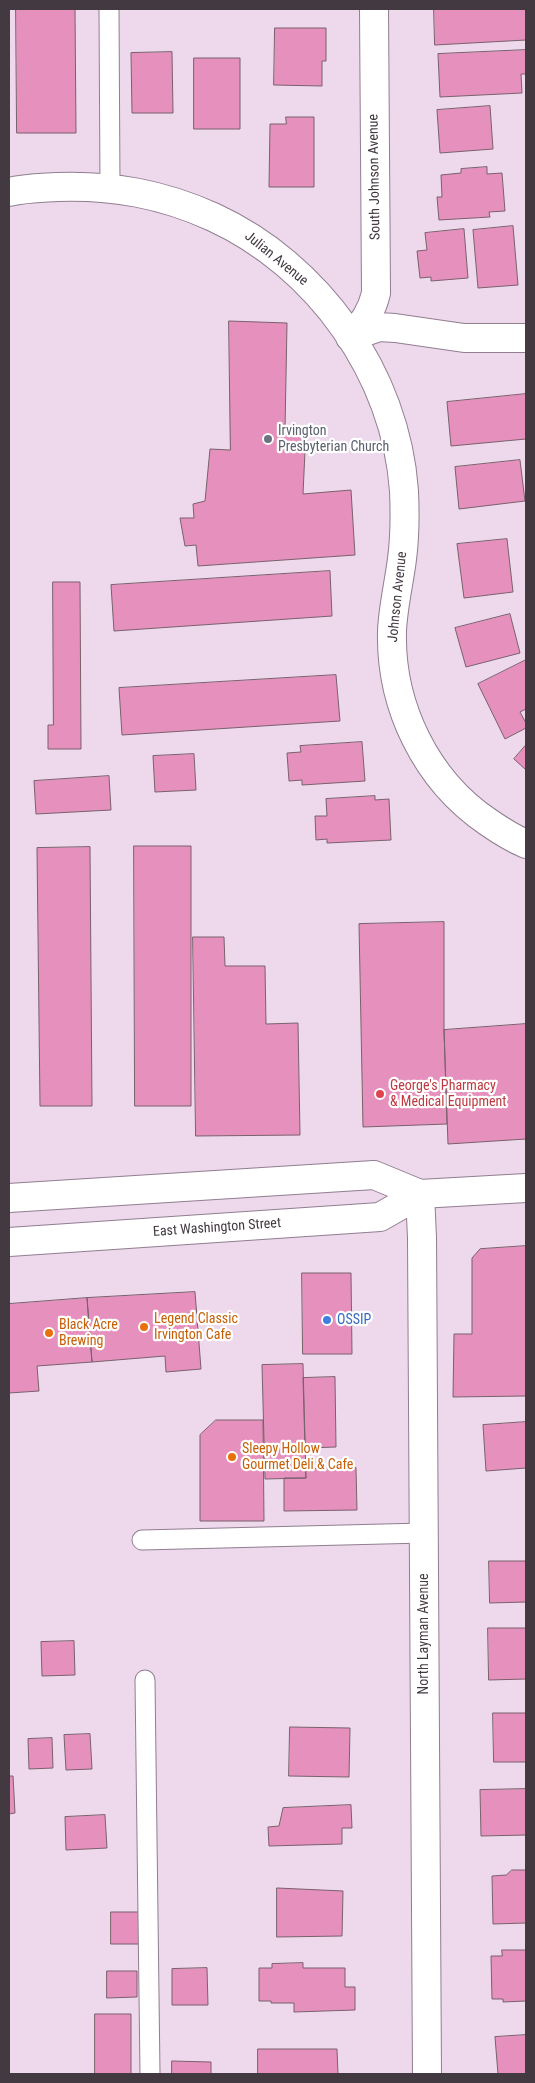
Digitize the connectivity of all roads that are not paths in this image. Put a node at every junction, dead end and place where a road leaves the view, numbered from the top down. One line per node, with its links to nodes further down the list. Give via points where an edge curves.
1 (110, 9): 3 (lane)
2 (374, 9): 5 (street, South Johnson Avenue, via 376,293 370,314)
3 (110, 188): 4 (street, Julian Avenue, via 27,188); 5 (street, Julian Avenue, via 158,197 200,211 239,230 308,283)
4 (9, 192)
5 (350, 337): 6 (street, via 379,328 464,338); 7 (street, Johnson Avenue, via 374,378 389,417 402,475 404,546 392,643 405,712 422,751 457,798 502,832)
6 (526, 338)
7 (526, 844)
8 (526, 1188): 9 (street, East Washington Street)
9 (420, 1194): 10 (street, East Washington Street, via 374,1175); 11 (street, East Washington Street, via 380,1217); 12 (street, North Layman Avenue)
10 (9, 1198)
11 (9, 1242)
12 (424, 1533): 13 (lane); 16 (street, North Layman Avenue)
13 (142, 1540)
14 (145, 1680): 15 (lane)
15 (150, 2074)
16 (427, 2074)

